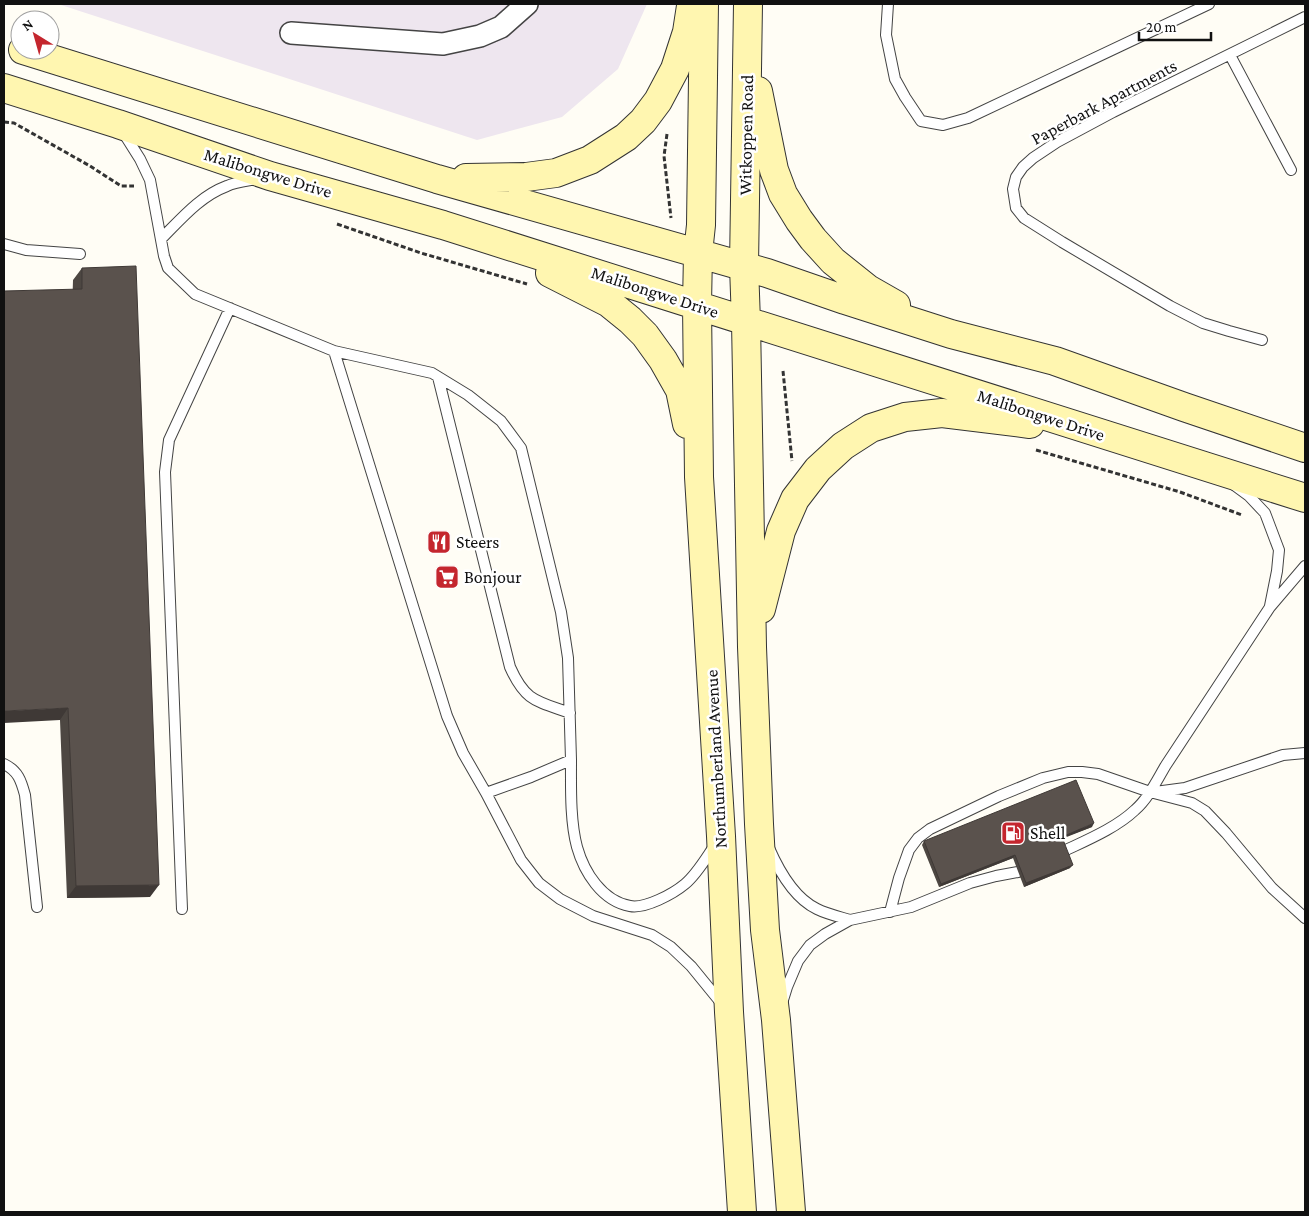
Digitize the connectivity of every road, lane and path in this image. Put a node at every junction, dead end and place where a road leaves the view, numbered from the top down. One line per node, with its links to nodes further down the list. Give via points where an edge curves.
1 (527, 4): 9 (street, via 501,27 480,36 443,44)
2 (692, 4): 18 (main road, via 675,68 658,101 643,121 618,142 590,160 556,173)
3 (704, 4): 26 (main road)
4 (748, 4): 8 (main road, Witkoppen Road)
5 (888, 4): 6 (lane, via 886,35 895,79 922,121 943,125 968,118)
6 (1209, 4)
7 (1305, 17): 10 (lane, Paperbark Apartments)
8 (747, 31): 27 (main road, Witkoppen Road); 32 (main road, via 774,170 783,194 799,220 833,261 868,289)
9 (291, 33)
10 (1230, 55): 16 (lane); 33 (lane, Paperbark Apartments, via 1113,112 1033,158 1016,177 1014,200 1024,218 1170,306 1202,323)
11 (54, 60): 18 (main road)
12 (4, 88): 14 (main road, Malibongwe Drive)
13 (4, 122): 19 (path, via 14,123 121,186)
14 (118, 124): 17 (main road, Malibongwe Drive); 23 (lane, via 150,180)
15 (667, 133): 20 (path, via 664,156)
16 (1291, 170)
17 (270, 176): 22 (main road, Malibongwe Drive); 23 (lane, via 227,186 204,198)
18 (437, 179): 26 (main road)
19 (137, 186)
20 (671, 218)
21 (330, 222): 28 (path)
22 (443, 226): 29 (main road, Malibongwe Drive); 42 (main road, via 494,251 552,273 609,303 630,320 663,360 680,390)
23 (161, 239): 30 (lane, via 168,268 182,282 195,294)
24 (4, 244): 25 (lane, via 26,250)
25 (80, 254)
26 (698, 254): 27 (main road); 29 (main road, Northumberland Avenue)
27 (744, 266): 31 (main road, Witkoppen Road); 32 (main road)
28 (534, 286)
29 (696, 305): 31 (main road, Malibongwe Drive); 42 (main road, Northumberland Avenue)
30 (230, 308): 34 (lane); 59 (lane, via 169,440 165,472)
31 (746, 322): 37 (main road, Malibongwe Drive); 47 (main road)
32 (951, 334): 39 (main road, via 1055,361)
33 (1262, 340)
34 (334, 351): 36 (lane); 53 (lane, via 447,716)
35 (783, 371): 41 (path)
36 (438, 377): 48 (lane, via 510,667 528,696); 48 (lane, via 501,421 521,448 561,612 568,658)
37 (1098, 433): 40 (main road, Malibongwe Drive); 47 (main road, via 942,413 905,416 871,428 843,446 818,469 795,499 781,531)
38 (1027, 448): 44 (path, via 1180,492)
39 (1305, 448)
40 (1212, 469): 43 (main road, Malibongwe Drive); 46 (lane, via 1249,496 1268,520 1278,550)
41 (792, 470)
42 (699, 477): 55 (main road, Northumberland Avenue)
43 (1305, 498)
44 (1246, 516)
45 (1305, 566): 46 (lane)
46 (1270, 607): 52 (lane)
47 (752, 647): 54 (main road)
48 (570, 712): 50 (lane)
49 (1305, 753): 52 (lane, via 1283,755 1185,788)
50 (571, 760): 53 (lane); 55 (lane, via 576,846 594,883 611,899 631,907 668,897 686,884)
51 (4, 764): 58 (lane, via 13,768 25,795)
52 (1150, 792): 56 (lane, via 1136,810 1108,830); 60 (lane, via 1098,774 1068,772 1043,778 999,796 918,838 909,850); 61 (lane, via 1205,811 1272,888)
53 (486, 793): 63 (lane, via 522,860 539,883 592,916 652,936 671,947)
54 (759, 824): 62 (lane, via 775,861 800,897 817,909); 64 (main road, via 765,930)
55 (721, 836): 63 (main road, Northumberland Avenue)
56 (1064, 851)
57 (1018, 872): 60 (lane, via 970,883)
58 (37, 907)
59 (182, 909)
60 (890, 912): 62 (lane)
61 (1305, 918)
62 (850, 920): 64 (lane, via 810,945 798,961)
63 (729, 1012): 65 (main road, Northumberland Avenue)
64 (776, 1020): 66 (main road)
65 (739, 1204)
66 (791, 1212)

